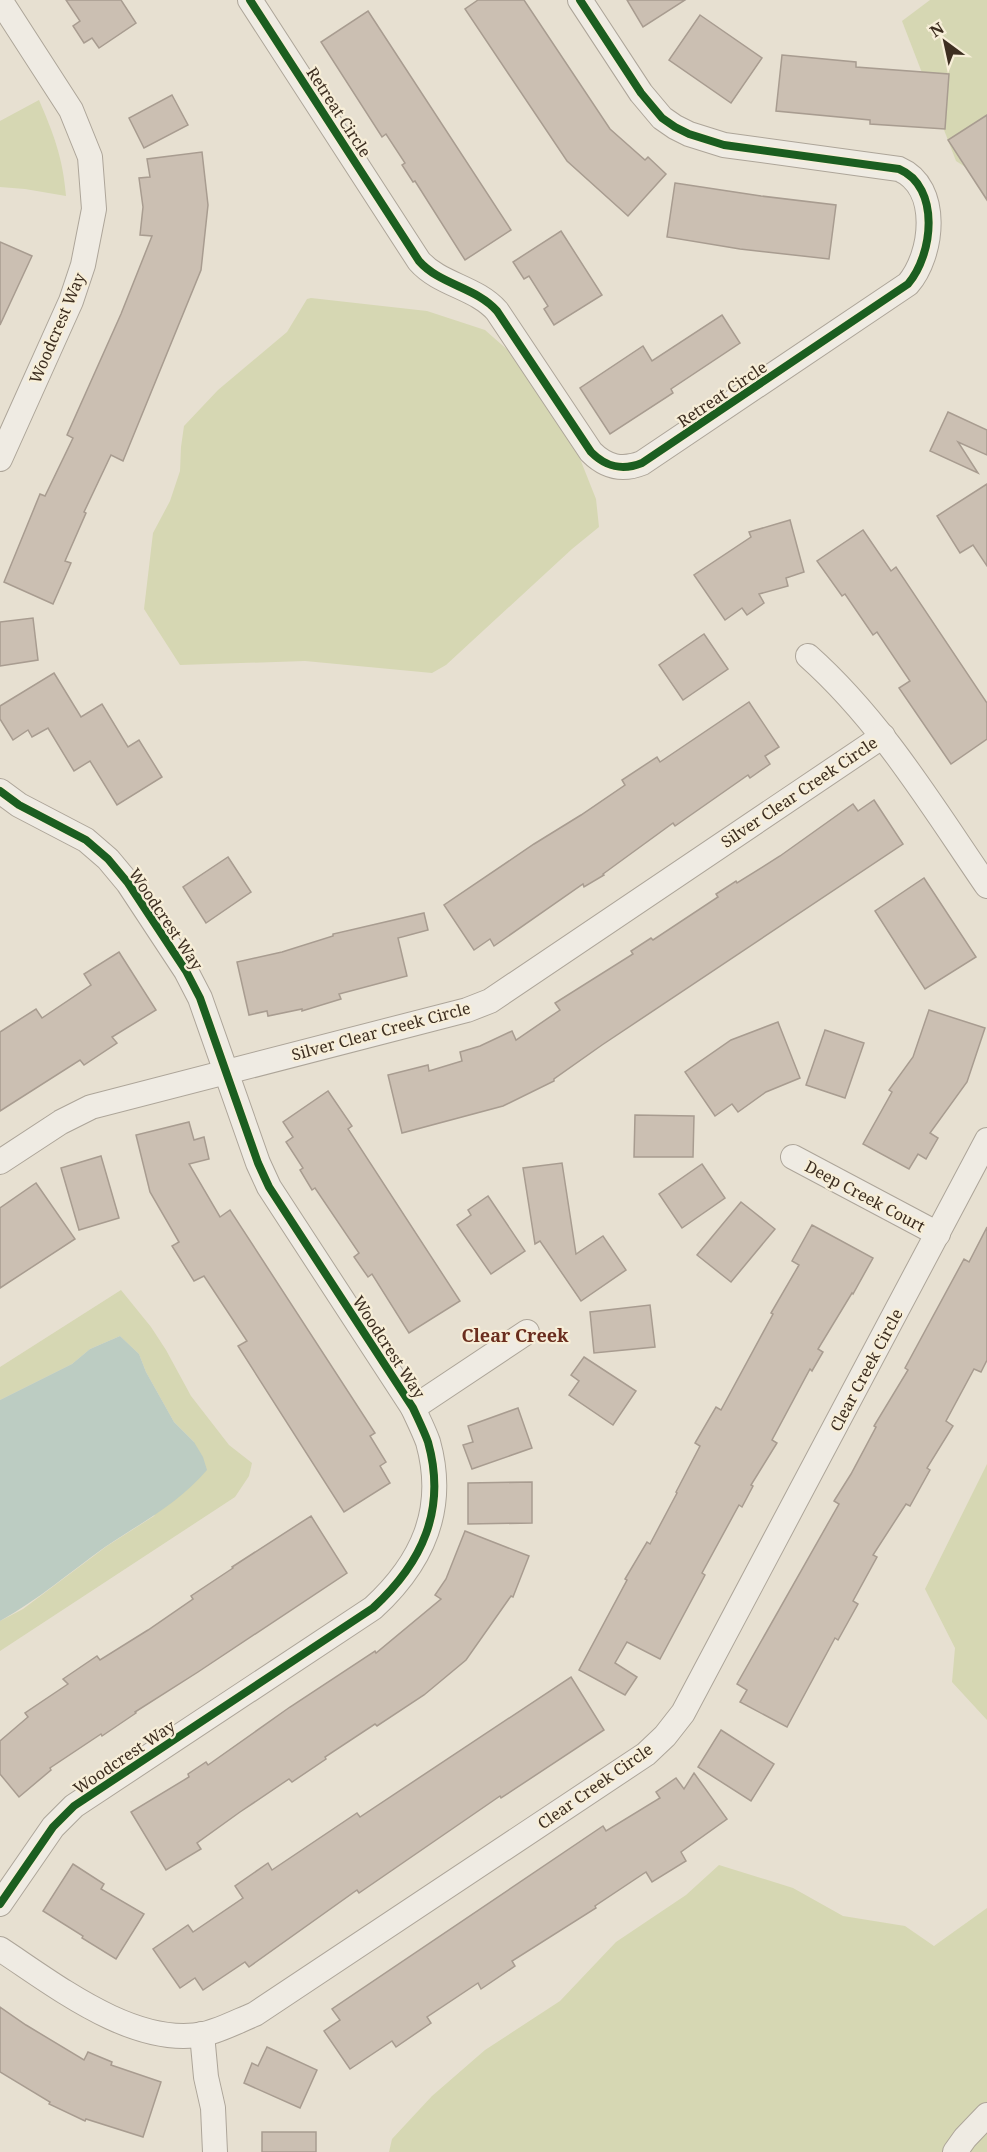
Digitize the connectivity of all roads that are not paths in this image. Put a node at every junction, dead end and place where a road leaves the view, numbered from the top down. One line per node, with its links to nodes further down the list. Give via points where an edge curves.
1 (0, 0): 4 (street, Woodcrest Way, via 71,110 90,158 94,209 71,301)
2 (250, 0): 3 (street, Retreat Circle, via 419,261 434,274 488,301 591,452 604,463 626,468 642,463 908,284 916,276 925,254 927,212 919,186 899,169 724,145 675,127 641,93)
3 (580, 0)
4 (0, 459)
5 (808, 656): 6 (street, via 835,680)
6 (883, 736): 8 (street); 9 (street, Silver Clear Creek Circle, via 490,1001)
7 (0, 792): 9 (street, Woodcrest Way, via 86,840 108,859 186,972 200,998)
8 (987, 886)
9 (226, 1072): 12 (street, Silver Clear Creek Circle, via 91,1107); 15 (street, Woodcrest Way, via 269,1187)
10 (987, 1140): 13 (street, Clear Creek Circle)
11 (793, 1157): 13 (street, Deep Creek Court)
12 (0, 1162)
13 (938, 1234): 18 (street, Clear Creek Circle, via 683,1713 665,1736 646,1754 255,2013)
14 (527, 1332): 15 (street)
15 (413, 1408): 16 (street, Woodcrest Way, via 427,1441 434,1490 421,1546 393,1589 373,1608 74,1806 53,1827)
16 (0, 1904)
17 (0, 1949): 18 (street, Clear Creek Circle, via 119,2022 174,2036)
18 (202, 2034): 20 (street)
19 (987, 2115): 21 (street)
20 (215, 2152)
21 (955, 2152)

